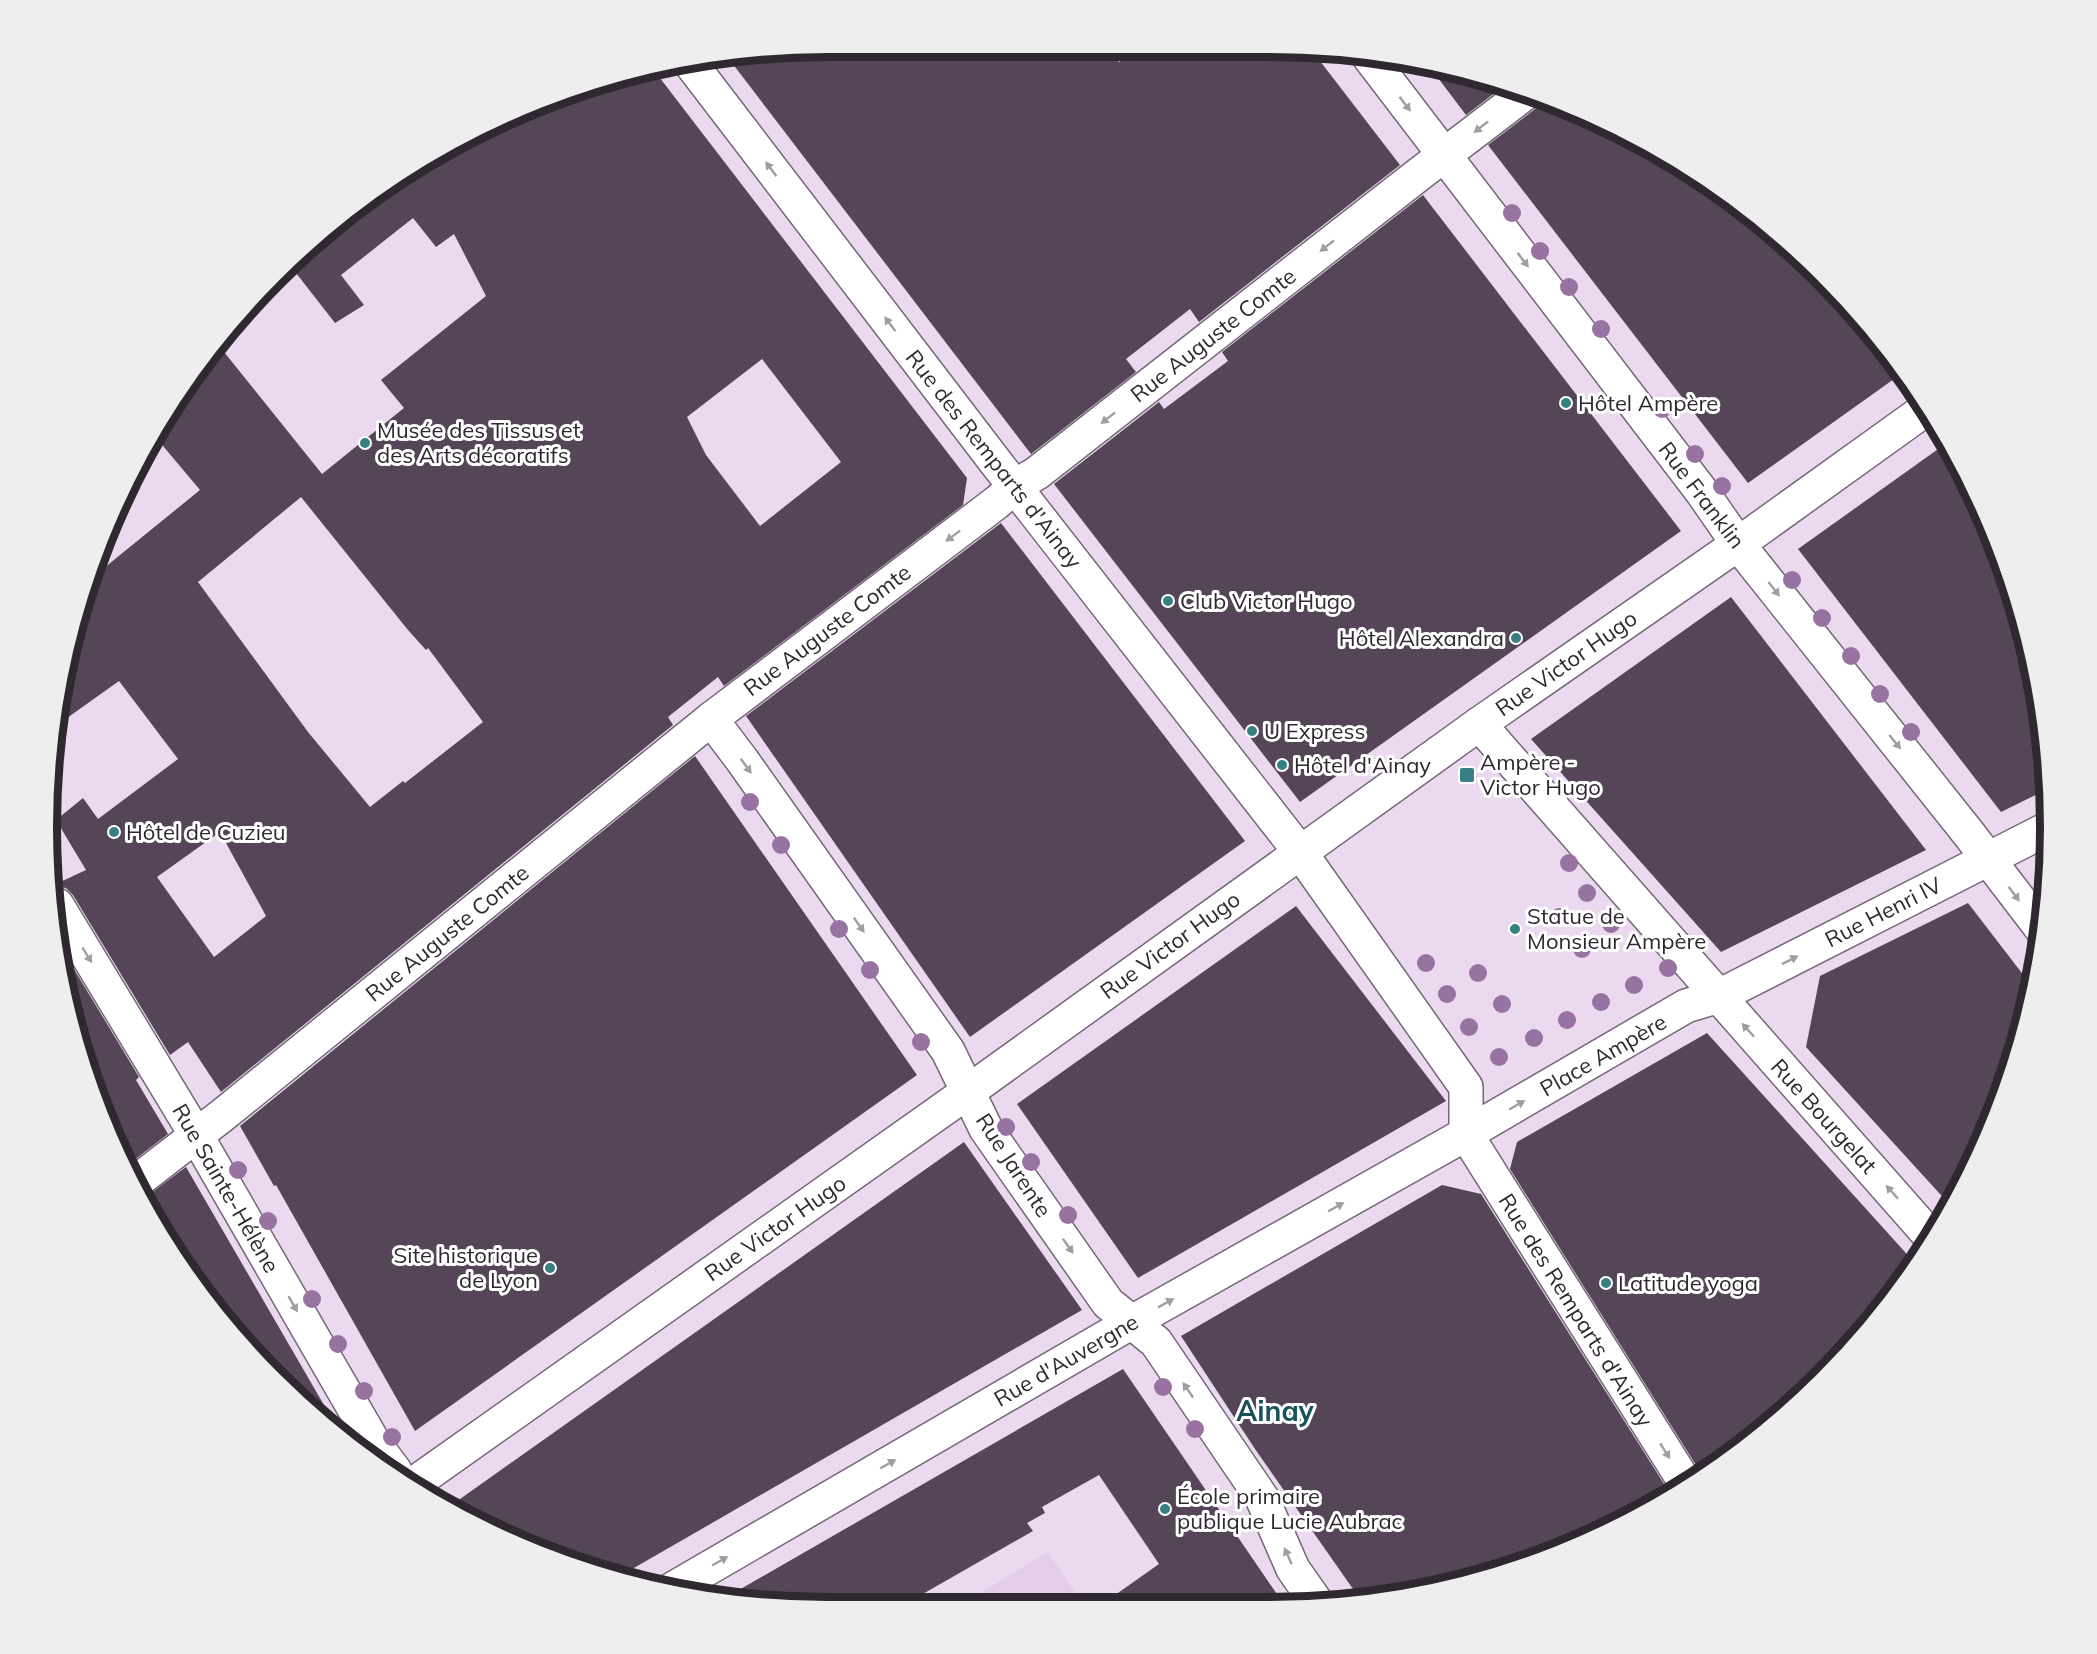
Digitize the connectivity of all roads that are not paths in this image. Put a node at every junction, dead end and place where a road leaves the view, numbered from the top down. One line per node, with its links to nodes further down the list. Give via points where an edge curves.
1 (1375, 65): 4 (street, Rue Franklin, one-way to 4)
2 (696, 69): 6 (street, Rue des Remparts d'Ainay, one-way to 2)
3 (1518, 98): 4 (street, Rue Auguste Comte, one-way to 4)
4 (1443, 155): 6 (street, Rue Auguste Comte, one-way to 6); 7 (street, Rue Franklin, one-way to 7)
5 (1919, 414): 7 (street, Rue Victor Hugo)
6 (1016, 486): 8 (street, Rue Auguste Comte, one-way to 8); 11 (street, Rue des Remparts d'Ainay)
7 (1738, 543): 9 (street, Rue Victor Hugo); 12 (street, Rue Franklin, one-way to 12)
8 (711, 719): 16 (street, Rue Jarente, one-way to 16, via 948,1051); 18 (street, Rue Auguste Comte)
9 (1479, 724): 11 (street, Rue Victor Hugo); 15 (street)
10 (2040, 833): 12 (street, Rue Henri IV)
11 (1300, 852): 16 (street, Rue Victor Hugo); 17 (street, via 1466,1087)
12 (1988, 859): 14 (street, Rue Franklin, one-way to 14); 15 (street, Rue Henri IV, one-way to 12)
13 (63, 914): 18 (street, Rue Sainte-Hélène, one-way to 18)
14 (2034, 919)
15 (1719, 996): 17 (street, Place Ampère, one-way to 15, via 1686,1006); 20 (street, Rue Bourgelat, one-way to 15)
16 (969, 1091): 21 (street, Rue Jarente, one-way to 21, via 986,1129 1108,1304); 24 (street, Rue Victor Hugo)
17 (1466, 1134): 21 (street, Rue d'Auvergne, one-way to 17); 23 (street, Rue des Remparts d'Ainay, one-way to 23)
18 (196, 1135): 19 (street, Rue Auguste Comte); 22 (street, Rue Sainte-Hélène, one-way to 22)
19 (141, 1178)
20 (1925, 1231)
21 (1132, 1322): 25 (street, Rue d'Auvergne, one-way to 21); 26 (street, Rue Jarente, one-way to 21, via 1293,1569 1262,1498 1156,1342)
22 (384, 1456)
23 (1682, 1477)
24 (420, 1480)
25 (683, 1583)
26 (1312, 1595)

